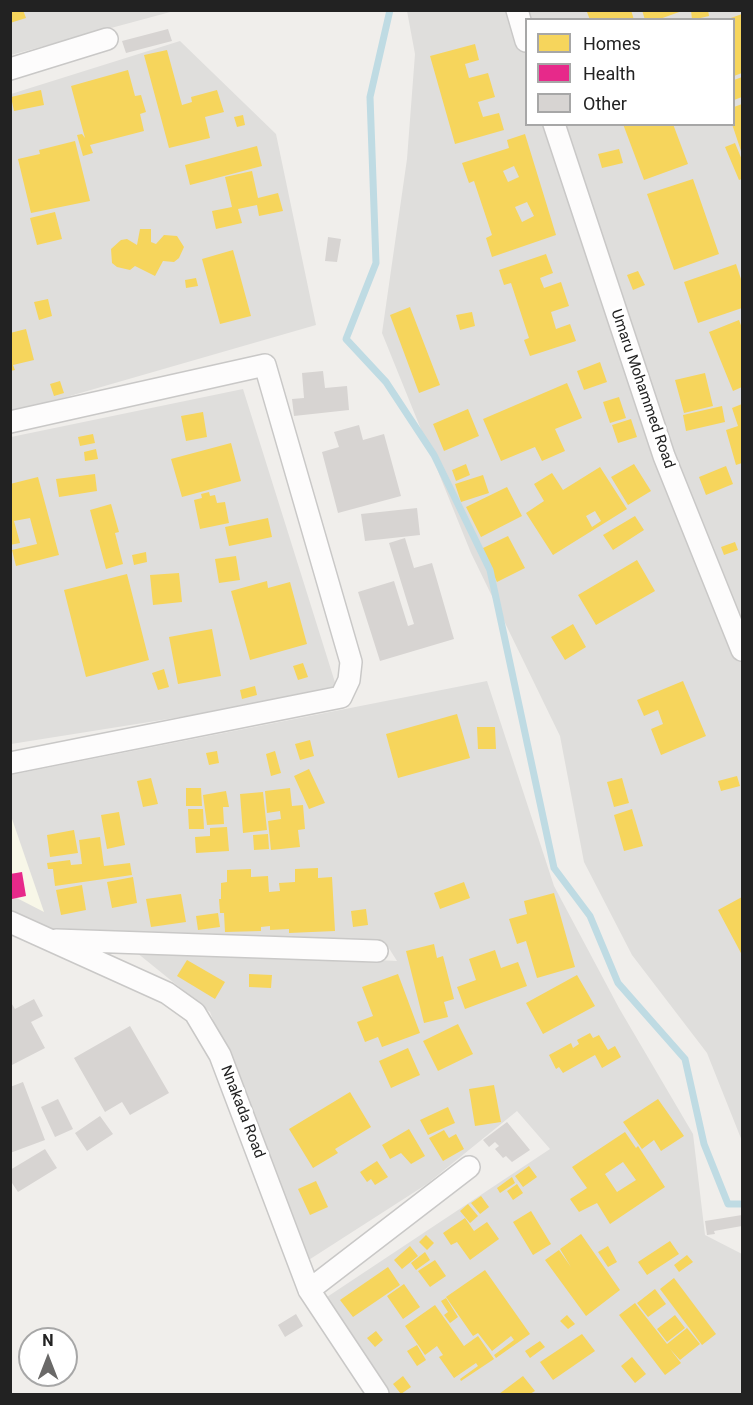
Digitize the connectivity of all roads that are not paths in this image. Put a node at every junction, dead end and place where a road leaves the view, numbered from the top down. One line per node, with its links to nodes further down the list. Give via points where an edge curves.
1 (517, 10): 2 (street)
2 (525, 38)
3 (107, 39): 4 (street)
4 (10, 69)
5 (555, 126): 7 (street, Umaru Mohammed Road, via 664,456)
6 (10, 422): 8 (street, via 265,365 351,662 341,697)
7 (742, 650)
8 (10, 764)
9 (10, 922): 10 (street, Nnakada Road)
10 (47, 940): 11 (street); 13 (street, Nnakada Road, via 167,993 195,1013 220,1055)
11 (377, 951)
12 (469, 1167): 13 (street)
13 (309, 1290): 14 (street, Nnakada Road)
14 (378, 1395)

